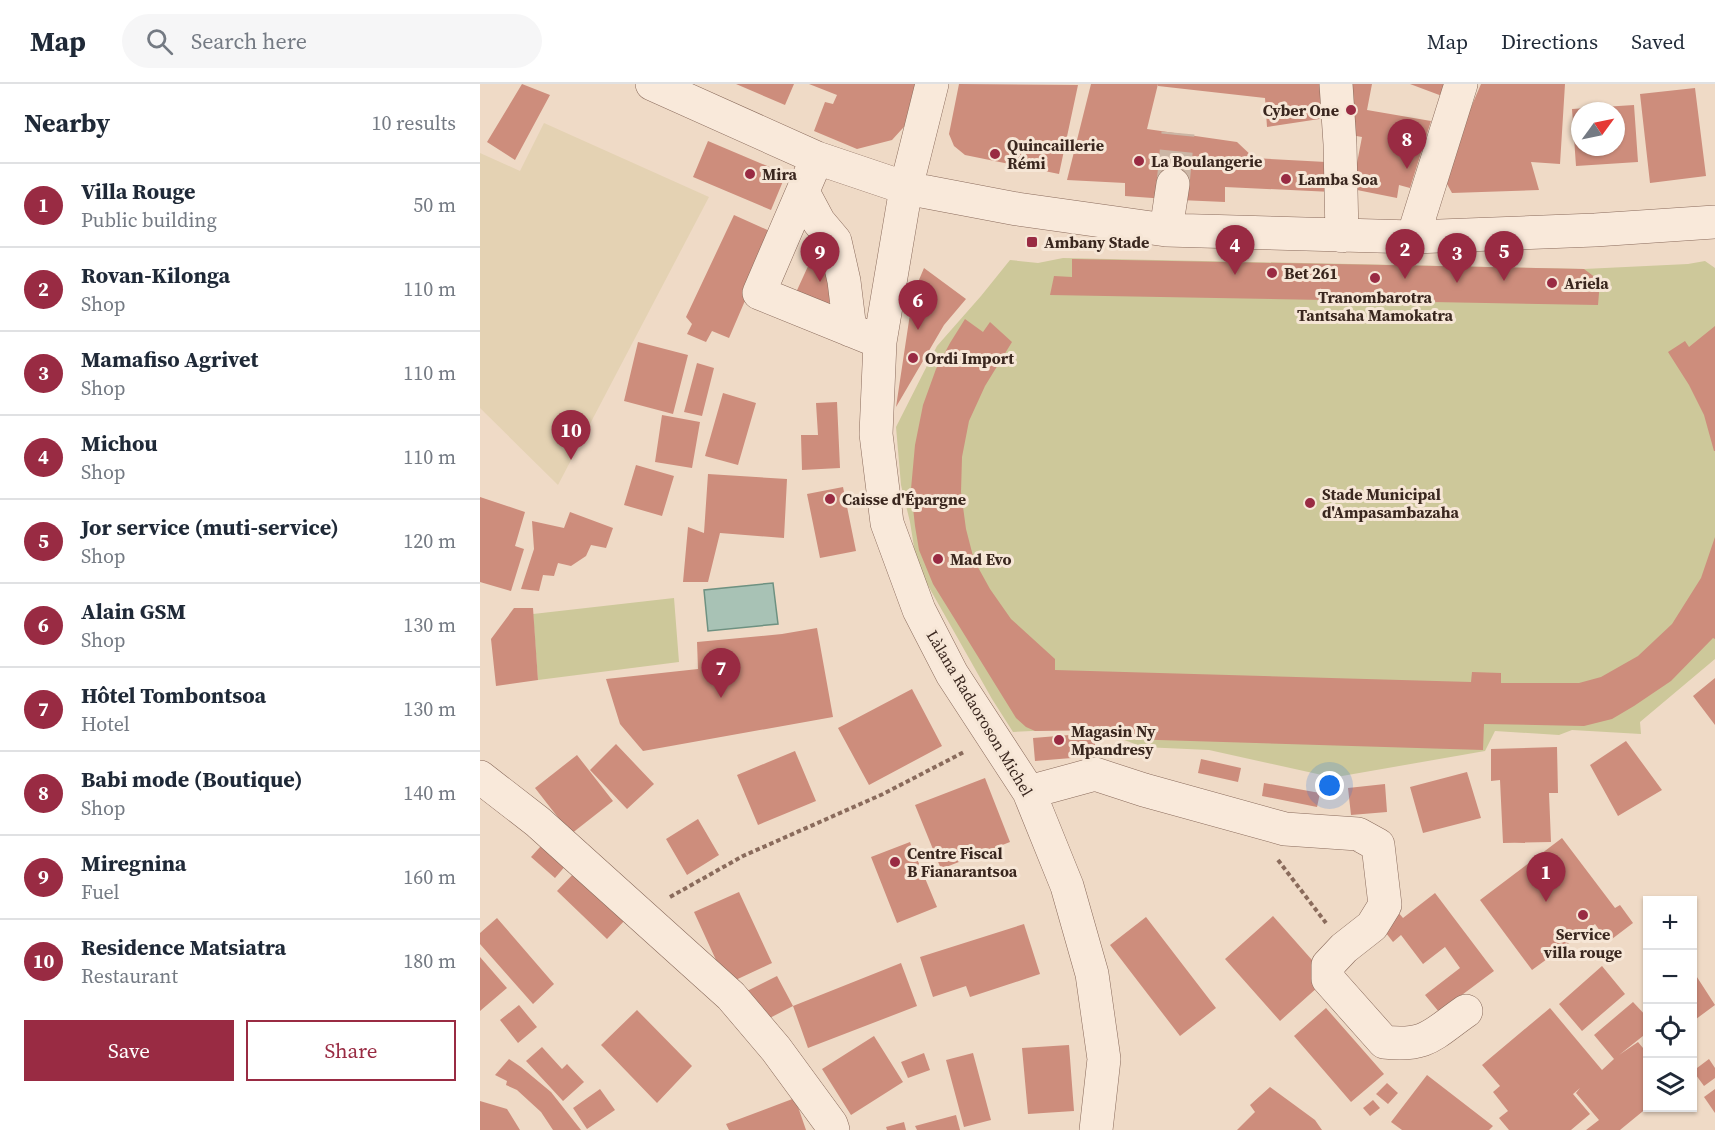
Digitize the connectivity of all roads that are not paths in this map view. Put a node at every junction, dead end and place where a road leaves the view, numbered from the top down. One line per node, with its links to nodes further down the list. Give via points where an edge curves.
1 (652, 84): 5 (street)
2 (932, 84): 7 (street, Làlana Radaoroson Michel)
3 (1336, 84): 11 (street)
4 (1461, 84): 12 (street)
5 (817, 158): 7 (street); 8 (street)
6 (1173, 184): 10 (street)
7 (906, 188): 10 (street, via 1017,209); 14 (street, Làlana Radaoroson Michel)
8 (803, 192): 13 (street, via 834,241); 13 (street, via 759,293)
9 (1715, 222): 12 (street, via 1595,231)
10 (1166, 230): 11 (street)
11 (1342, 236): 12 (street)
12 (1413, 237)
13 (850, 330): 14 (street)
14 (880, 342): 16 (street, Làlana Radaoroson Michel, via 876,434 887,523 919,610 952,674)
15 (480, 777): 18 (street, via 538,822 731,996 776,1049)
16 (1029, 792): 17 (street, via 1095,774 1284,829 1358,834 1378,845 1385,905 1372,926 1328,965 1328,979 1384,1042 1425,1041); 19 (street, Làlana Radaoroson Michel, via 1067,886 1092,974 1104,1059)
17 (1466, 1011)
18 (833, 1130)
19 (1096, 1130)

